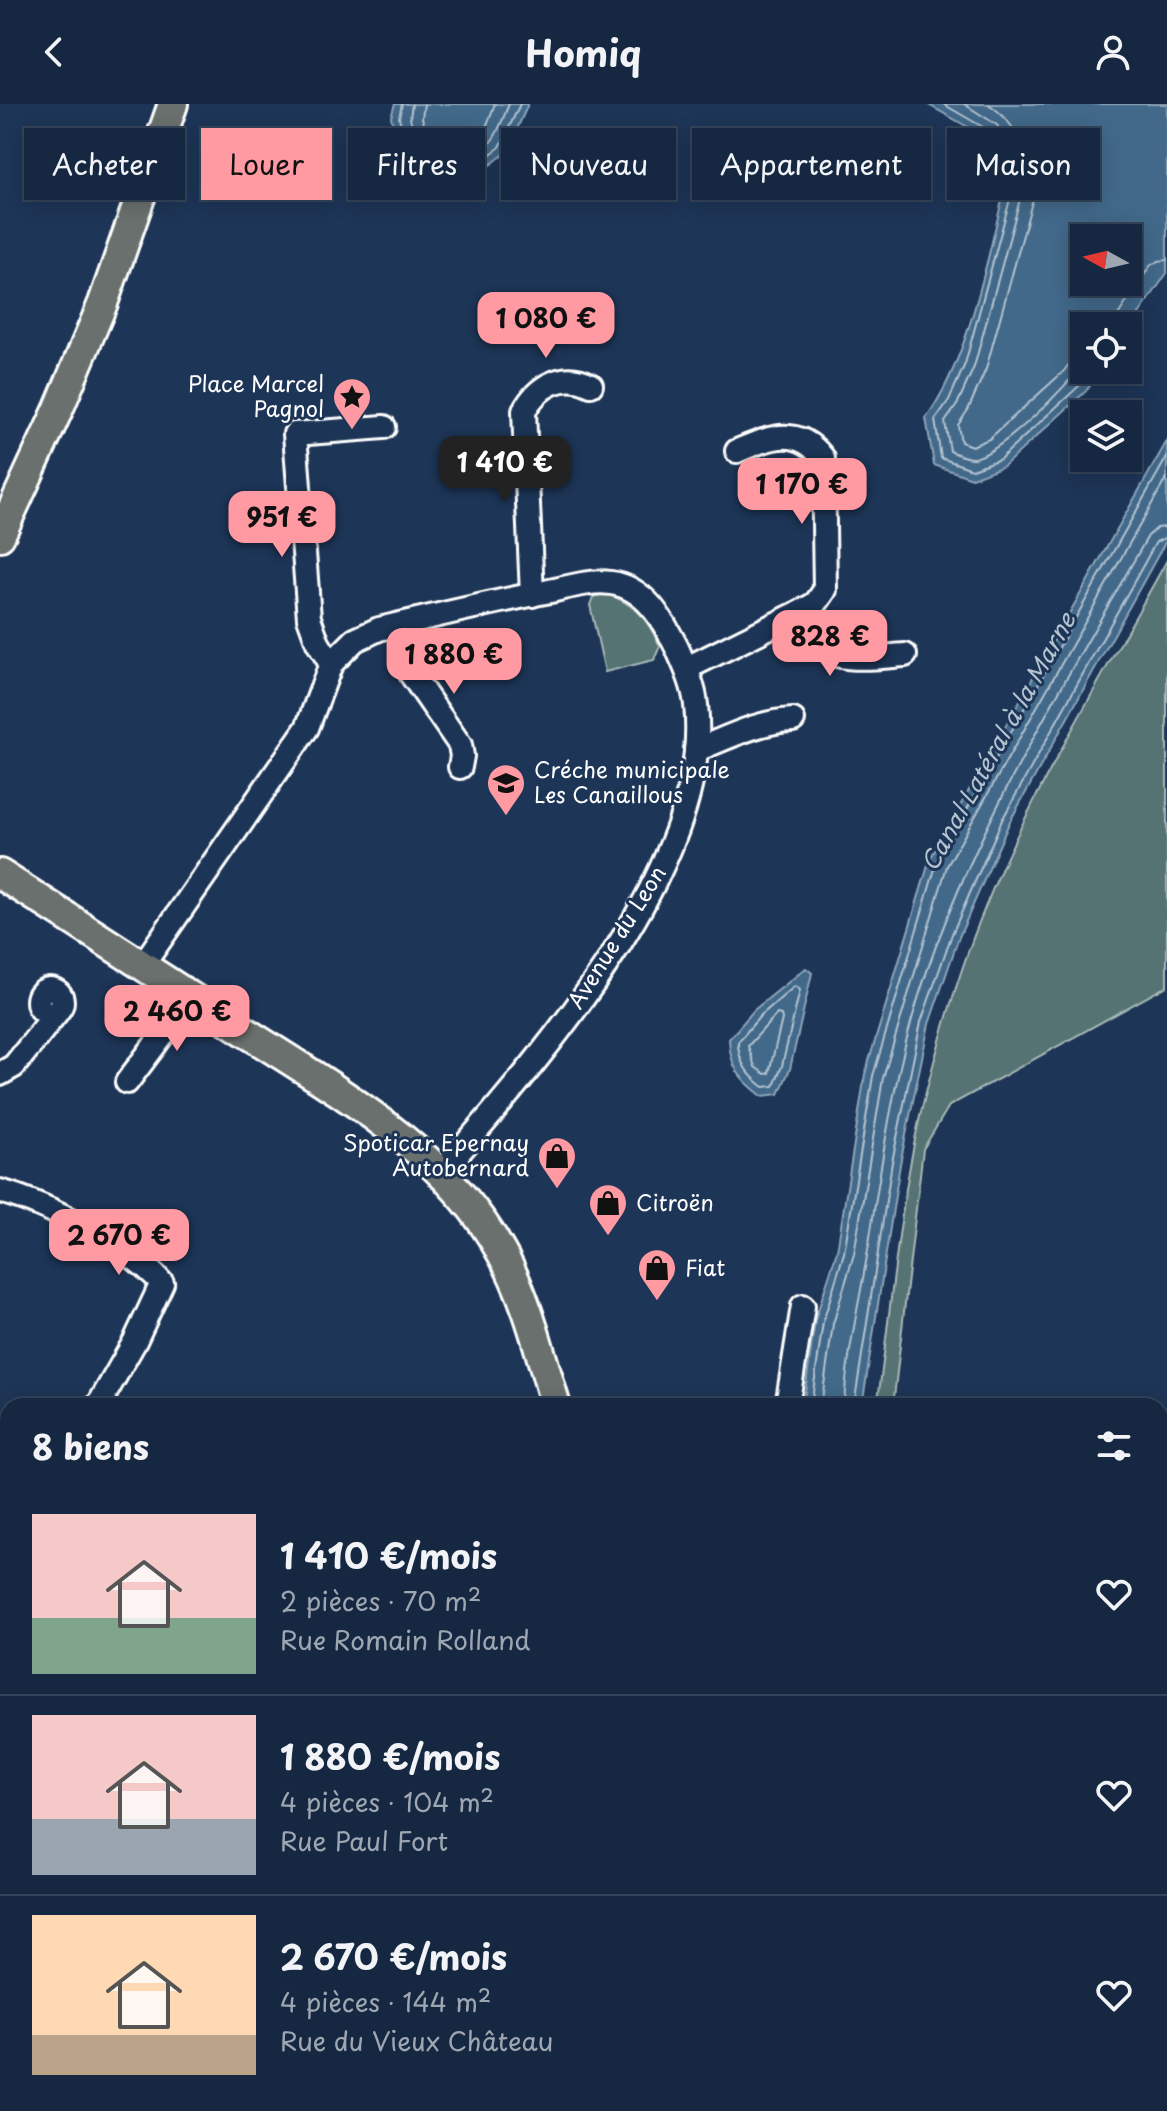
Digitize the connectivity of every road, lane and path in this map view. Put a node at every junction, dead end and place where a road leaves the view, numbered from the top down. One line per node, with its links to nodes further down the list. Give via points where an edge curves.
1 (173, 104): 5 (main road, via 103,303)
2 (591, 385): 7 (street, via 578,378 556,381 536,394 524,411)
3 (384, 427): 12 (street, via 295,434 309,618)
4 (737, 451): 6 (street, via 775,436 789,437 815,448 823,458)
5 (0, 536)
6 (825, 590): 8 (street); 10 (street)
7 (532, 595): 9 (street, Avenue du Leon); 13 (street, Avenue du Leon, via 596,582 619,584 656,611)
8 (808, 608): 10 (street); 13 (street)
9 (401, 624): 12 (street, Avenue du Leon, via 366,633); 16 (street, via 411,674 460,745)
10 (827, 649): 11 (street, via 844,658)
11 (905, 655)
12 (331, 664): 18 (street, Avenue du Leon, via 307,728)
13 (687, 668): 15 (street, Avenue du Leon, via 696,702)
14 (793, 720): 15 (street, via 758,726)
15 (696, 750): 23 (street, Avenue du Leon, via 677,830 650,892 594,982)
16 (460, 767)
17 (0, 874): 18 (main road)
18 (142, 966): 19 (main road)
19 (191, 997): 22 (street); 23 (main road, via 399,1136)
20 (57, 1012): 21 (street, via 14,1066)
21 (0, 1074)
22 (127, 1082)
23 (441, 1173): 27 (main road, via 513,1274)
24 (0, 1191): 26 (street, via 89,1230 151,1270 162,1283)
25 (803, 1306): 28 (street)
26 (103, 1398)
27 (553, 1398)
28 (788, 1398)

